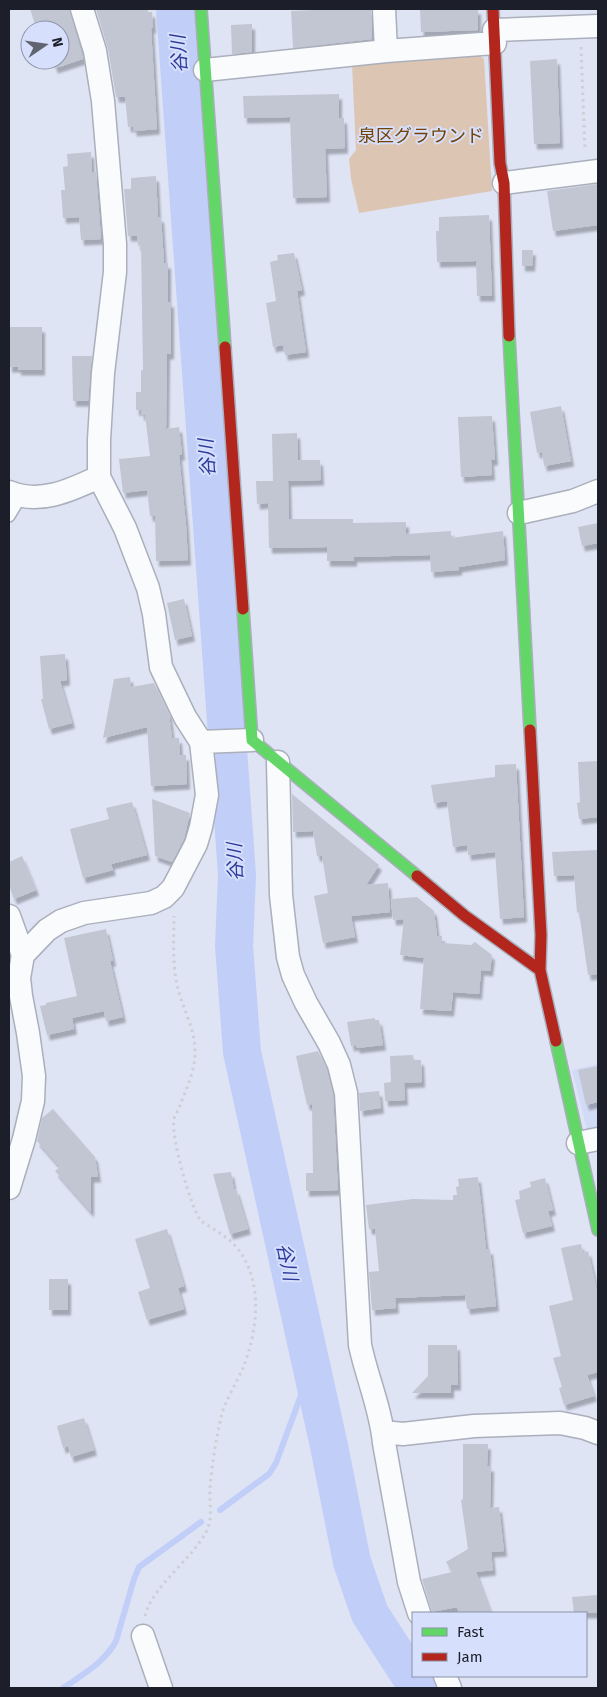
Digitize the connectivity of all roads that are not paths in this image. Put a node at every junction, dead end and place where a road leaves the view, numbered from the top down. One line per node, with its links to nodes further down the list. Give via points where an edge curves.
1 (82, 9): 10 (street, via 95,51 103,102 115,244 115,272 103,373)
2 (201, 9): 7 (street)
3 (384, 9): 6 (street)
4 (589, 26): 5 (street)
5 (494, 28): 6 (street); 9 (street, via 500,163)
6 (386, 51): 7 (street)
7 (205, 70): 15 (street)
8 (592, 172): 9 (street)
9 (504, 183): 13 (street)
10 (99, 477): 12 (street, via 53,495 37,498); 16 (street, via 125,528 148,588 161,667 185,717)
11 (598, 491): 13 (street, via 573,501)
12 (15, 494): 14 (lane)
13 (519, 513): 20 (street, via 541,935)
14 (9, 516)
15 (247, 740): 16 (street); 17 (street)
16 (206, 741): 19 (street, via 207,796 201,827 196,844 170,891 151,903 84,913 61,921 47,930)
17 (278, 762): 20 (street, via 465,916); 24 (street, via 281,895 288,958 303,996 339,1065 346,1093 360,1345)
18 (9, 916): 19 (street)
19 (24, 955): 22 (street, via 19,978 34,1076 34,1101)
20 (540, 970): 21 (street)
21 (588, 1141): 23 (street)
22 (9, 1188)
23 (598, 1230)
24 (383, 1432): 25 (street, via 403,1434 474,1426 560,1424); 26 (street, via 410,1582)
25 (598, 1433)
26 (419, 1612)
27 (143, 1636): 28 (street)
28 (161, 1688)

